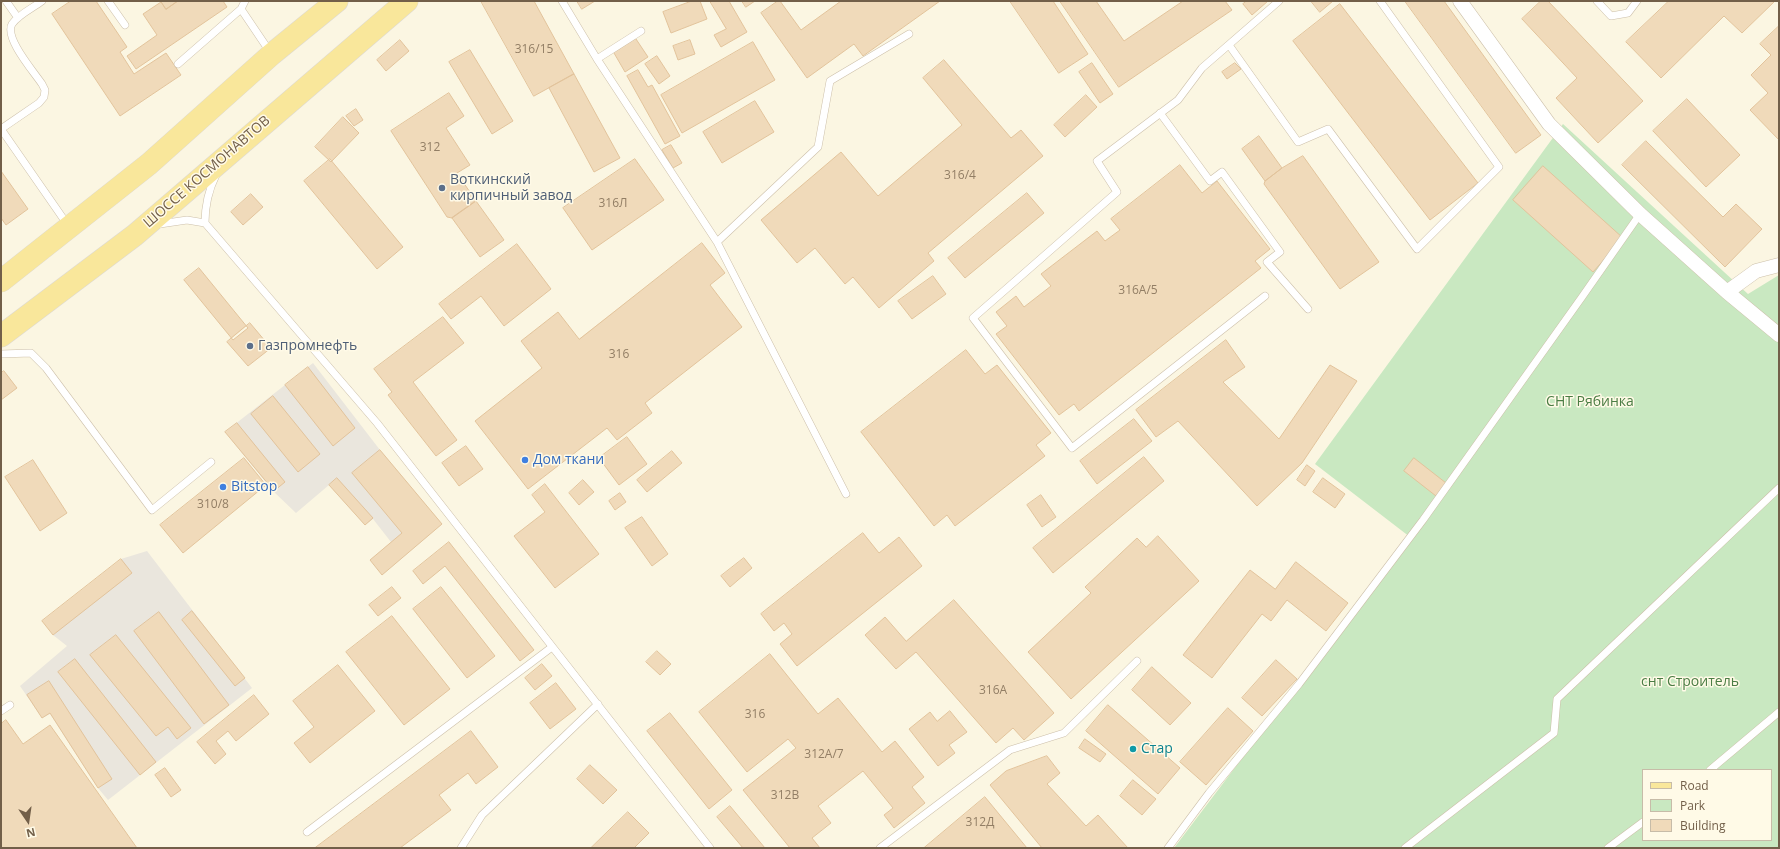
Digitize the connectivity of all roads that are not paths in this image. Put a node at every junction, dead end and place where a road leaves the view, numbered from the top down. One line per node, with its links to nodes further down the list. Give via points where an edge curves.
1 (6, 1): 14 (lane)
2 (41, 1): 14 (lane)
3 (108, 1): 15 (lane)
4 (245, 1): 13 (lane)
5 (337, 1): 19 (main road)
6 (407, 1): 24 (main road, ШОССЕ КОСМОНАВТОВ)
7 (562, 1): 20 (lane)
8 (1279, 1): 18 (lane)
9 (1380, 1): 18 (lane, via 1499,167 1417,248 1328,129 1298,142)
10 (1460, 1): 25 (street, via 1549,124)
11 (1597, 1): 12 (lane, via 1611,16 1628,13)
12 (1637, 1)
13 (241, 9): 19 (lane); 21 (lane)
14 (18, 18): 23 (lane, via 11,26 10,34 14,44 42,84 45,90 44,97)
15 (125, 25)
16 (641, 32): 20 (lane)
17 (909, 34): 29 (lane, via 830,81 818,147)
18 (1230, 45): 22 (lane, via 1202,68 1178,100)
19 (272, 54): 27 (main road, via 149,164)
20 (597, 59): 29 (lane)
21 (178, 64)
22 (1160, 113): 33 (lane, via 1097,161 1117,192 973,318 1072,448); 34 (lane, via 1210,181 1222,172 1280,252 1267,262)
23 (1, 129): 27 (lane)
24 (232, 151): 26 (lane, via 209,189); 28 (main road, ШОССЕ КОСМОНАВТОВ)
25 (1640, 214): 32 (street); 53 (lane, via 1424,520 1299,684 1209,793)
26 (205, 223): 28 (lane, via 187,220 168,221 151,226); 41 (lane, via 377,423)
27 (70, 228): 31 (main road)
28 (135, 235): 36 (main road, ШОССЕ КОСМОНАВТОВ)
29 (717, 242): 40 (lane)
30 (1779, 265): 32 (street, via 1756,271)
31 (1, 281)
32 (1727, 292): 35 (street)
33 (1265, 296)
34 (1308, 309)
35 (1779, 335)
36 (1, 336)
37 (1, 354): 38 (lane, via 31,353 46,368 152,510)
38 (211, 462)
39 (1779, 488): 54 (lane, via 1557,698 1554,733)
40 (846, 494)
41 (552, 647): 43 (lane); 49 (lane)
42 (1137, 661): 52 (lane, via 1064,733 1010,750)
43 (598, 704): 50 (lane, via 482,815); 51 (lane)
44 (10, 705): 45 (lane)
45 (1, 711)
46 (1779, 712): 47 (lane)
47 (1711, 769)
48 (1642, 823): 55 (lane)
49 (307, 832)
50 (461, 848)
51 (710, 848)
52 (880, 848)
53 (1168, 848)
54 (1404, 848)
55 (1608, 848)

